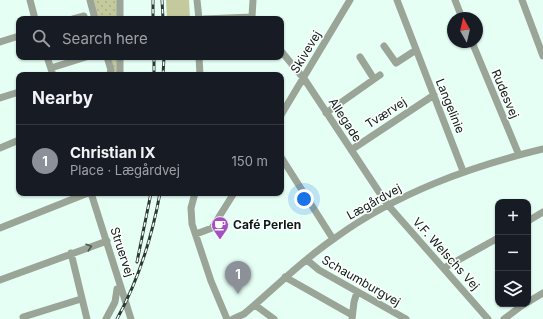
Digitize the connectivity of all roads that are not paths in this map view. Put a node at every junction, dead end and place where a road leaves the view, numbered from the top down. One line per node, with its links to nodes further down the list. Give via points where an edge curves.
1 (30, 0): 11 (street)
2 (90, 0): 12 (street)
3 (120, 0): 13 (street)
4 (197, 0): 14 (street)
5 (253, 0): 15 (street)
6 (350, 0): 33 (street, Skivevej)
7 (397, 0): 20 (street, Langelinie)
8 (455, 0): 10 (street)
9 (522, 0): 22 (street)
10 (460, 12)
11 (35, 16)
12 (94, 16)
13 (120, 16)
14 (199, 16)
15 (253, 16)
16 (16, 37): 17 (street)
17 (0, 42)
18 (384, 46): 20 (street, via 396,63)
19 (474, 48): 43 (street, Rudesvej)
20 (416, 50): 35 (street, Langelinie)
21 (284, 55): 33 (street, Allegade)
22 (543, 56)
23 (360, 57): 38 (street, via 377,77)
24 (48, 60): 29 (street)
25 (79, 60): 29 (street)
26 (108, 60): 30 (street)
27 (120, 60): 31 (street)
28 (200, 60): 32 (street)
29 (52, 72)
30 (111, 72)
31 (120, 72)
32 (200, 72)
33 (303, 77): 37 (street, Skivevej); 38 (street, Allegade)
34 (16, 93): 36 (street)
35 (434, 96): 42 (street, Tværvej); 45 (street, Langelinie)
36 (0, 98)
37 (284, 110)
38 (326, 113): 42 (street, Allegade)
39 (16, 141): 40 (street)
40 (0, 148)
41 (543, 149): 43 (street, Lægårdvej)
42 (351, 150): 50 (street, Allegade)
43 (519, 155): 45 (street, Lægårdvej)
44 (284, 162): 55 (street)
45 (463, 171): 50 (street, Lægårdvej)
46 (80, 196): 53 (street)
47 (92, 196): 57 (street, Struervej)
48 (194, 196): 54 (street, via 191,214)
49 (232, 196): 54 (street, via 212,228)
50 (388, 204): 55 (street, Lægårdvej); 60 (street, V.F. Welschs Vej)
51 (543, 212): 52 (street)
52 (531, 219)
53 (0, 228)
54 (196, 234): 76 (street, via 211,281)
55 (333, 239): 59 (street, Lægårdvej)
56 (495, 240): 60 (street)
57 (108, 241): 58 (street, one-way to 57); 75 (street, Struervej)
58 (71, 253): 62 (street); 66 (street)
59 (306, 260): 61 (street, Lægårdvej); 64 (street, Schaumburgvej)
60 (444, 268): 79 (street, V.F. Welschs Vej)
61 (285, 277): 68 (street, Lægårdvej); 71 (street)
62 (0, 280)
63 (116, 289): 74 (street, via 115,302)
64 (357, 292): 71 (street); 78 (street, Schaumburgvej)
65 (543, 293): 67 (street)
66 (81, 299): 70 (street); 73 (street)
67 (531, 300)
68 (254, 305): 72 (street, Lægårdvej); 77 (street)
69 (520, 307): 80 (street)
70 (23, 317)
71 (352, 317)
72 (236, 318)
73 (87, 319)
74 (106, 319)
75 (131, 319)
76 (227, 319)
77 (274, 319)
78 (406, 319)
79 (488, 319)
80 (504, 319)

